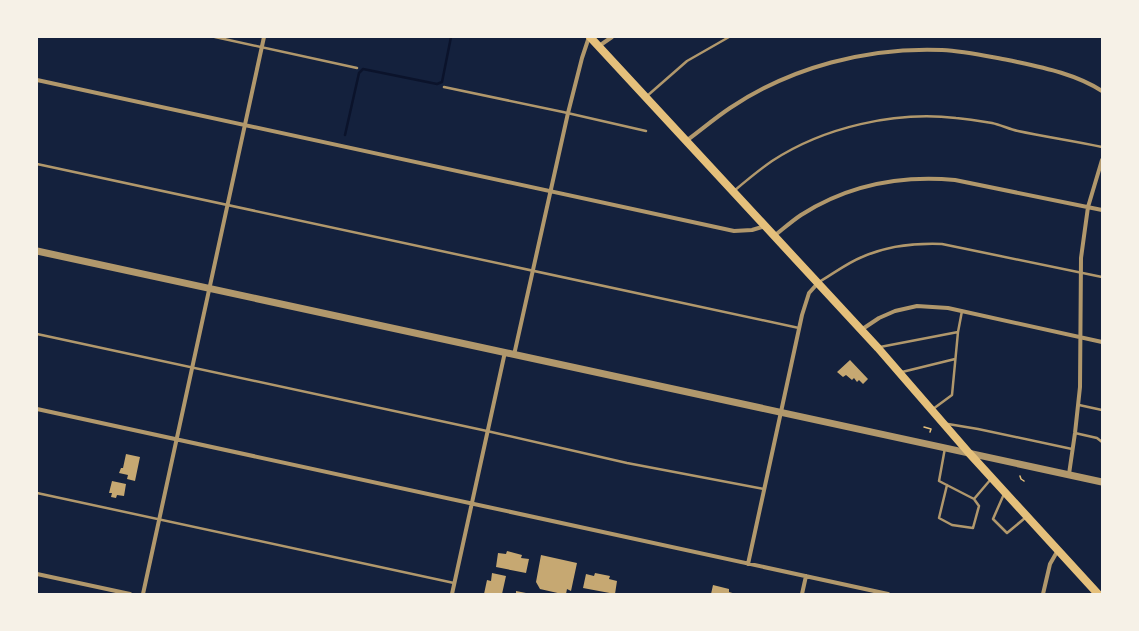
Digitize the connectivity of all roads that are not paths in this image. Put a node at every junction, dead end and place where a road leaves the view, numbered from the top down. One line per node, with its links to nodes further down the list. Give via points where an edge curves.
1 (215, 37): 6 (lane)
2 (264, 37): 6 (street)
3 (589, 37): 7 (main road); 13 (street)
4 (612, 37): 7 (street)
5 (729, 37): 12 (lane, via 687,61)
6 (262, 47): 8 (lane); 14 (street)
7 (599, 47): 12 (main road)
8 (358, 68)
9 (37, 80): 14 (street)
10 (444, 87): 13 (lane)
11 (1102, 91): 16 (street, via 1085,82 1042,67 979,54 905,50 868,55 796,74 762,89 730,108)
12 (646, 97): 16 (main road)
13 (568, 113): 15 (lane); 20 (street)
14 (244, 124): 20 (street); 22 (street)
15 (646, 131)
16 (686, 141): 21 (main road)
17 (1102, 147): 21 (lane, via 1018,131 992,123 955,118 927,116 884,120 832,132 798,147 773,160)
18 (1102, 160): 23 (street)
19 (37, 164): 22 (lane)
20 (551, 192): 25 (street, via 734,231); 28 (street)
21 (733, 192): 25 (main road)
22 (227, 205): 28 (lane); 32 (street)
23 (1088, 207): 24 (street); 26 (street, via 955,180 909,178 847,191 800,215); 29 (street)
24 (1102, 210)
25 (765, 226): 26 (main road)
26 (774, 236): 31 (main road)
27 (37, 251): 32 (street)
28 (533, 270): 34 (lane); 42 (street)
29 (1080, 272): 30 (lane); 31 (lane, via 942,244 925,243 905,245 861,257); 38 (street)
30 (1102, 277)
31 (818, 283): 34 (street, via 806,300); 35 (main road)
32 (210, 288): 41 (street); 44 (street)
33 (962, 311): 35 (street, via 938,307 908,307 879,318); 36 (lane); 38 (street)
34 (799, 328): 50 (street)
35 (861, 330): 40 (main road)
36 (958, 332): 40 (lane); 43 (lane)
37 (37, 334): 44 (lane)
38 (1080, 337): 39 (street); 46 (street)
39 (1102, 342)
40 (878, 348): 45 (main road)
41 (505, 352): 42 (street); 52 (street)
42 (514, 355): 50 (street)
43 (956, 359): 45 (lane); 48 (lane, via 952,395)
44 (192, 367): 52 (lane); 54 (street)
45 (899, 373): 48 (main road)
46 (1078, 405): 49 (lane); 53 (street)
47 (37, 409): 54 (street)
48 (931, 410): 51 (main road)
49 (1102, 410)
50 (781, 412): 56 (street); 63 (street)
51 (943, 423): 57 (lane); 58 (main road)
52 (487, 431): 63 (lane, via 627,463); 67 (street)
53 (1075, 433): 55 (lane, via 1097,438); 57 (street)
54 (176, 440): 67 (street); 69 (street)
55 (1102, 442)
56 (945, 448): 58 (street); 62 (lane, via 939,481)
57 (1073, 449): 59 (street)
58 (969, 453): 59 (street); 60 (main road)
59 (1069, 474): 61 (street)
60 (992, 478): 64 (main road); 66 (lane)
61 (1102, 482)
62 (947, 485): 66 (lane); 66 (lane, via 939,518 952,525 973,528 979,506)
63 (764, 489): 71 (street)
64 (1005, 492): 68 (main road); 68 (lane, via 994,519 1007,533)
65 (37, 493): 69 (lane)
66 (974, 499)
67 (472, 504): 71 (street); 74 (street)
68 (1027, 517): 70 (main road)
69 (159, 520): 74 (lane); 76 (street)
70 (1058, 550): 80 (street, via 1050,564); 81 (main road)
71 (748, 564): 73 (street)
72 (37, 574): 75 (street)
73 (806, 576): 78 (street); 79 (street)
74 (454, 583): 77 (street)
75 (130, 594)
76 (143, 594)
77 (452, 594)
78 (802, 594)
79 (888, 594)
80 (1043, 594)
81 (1098, 594)

